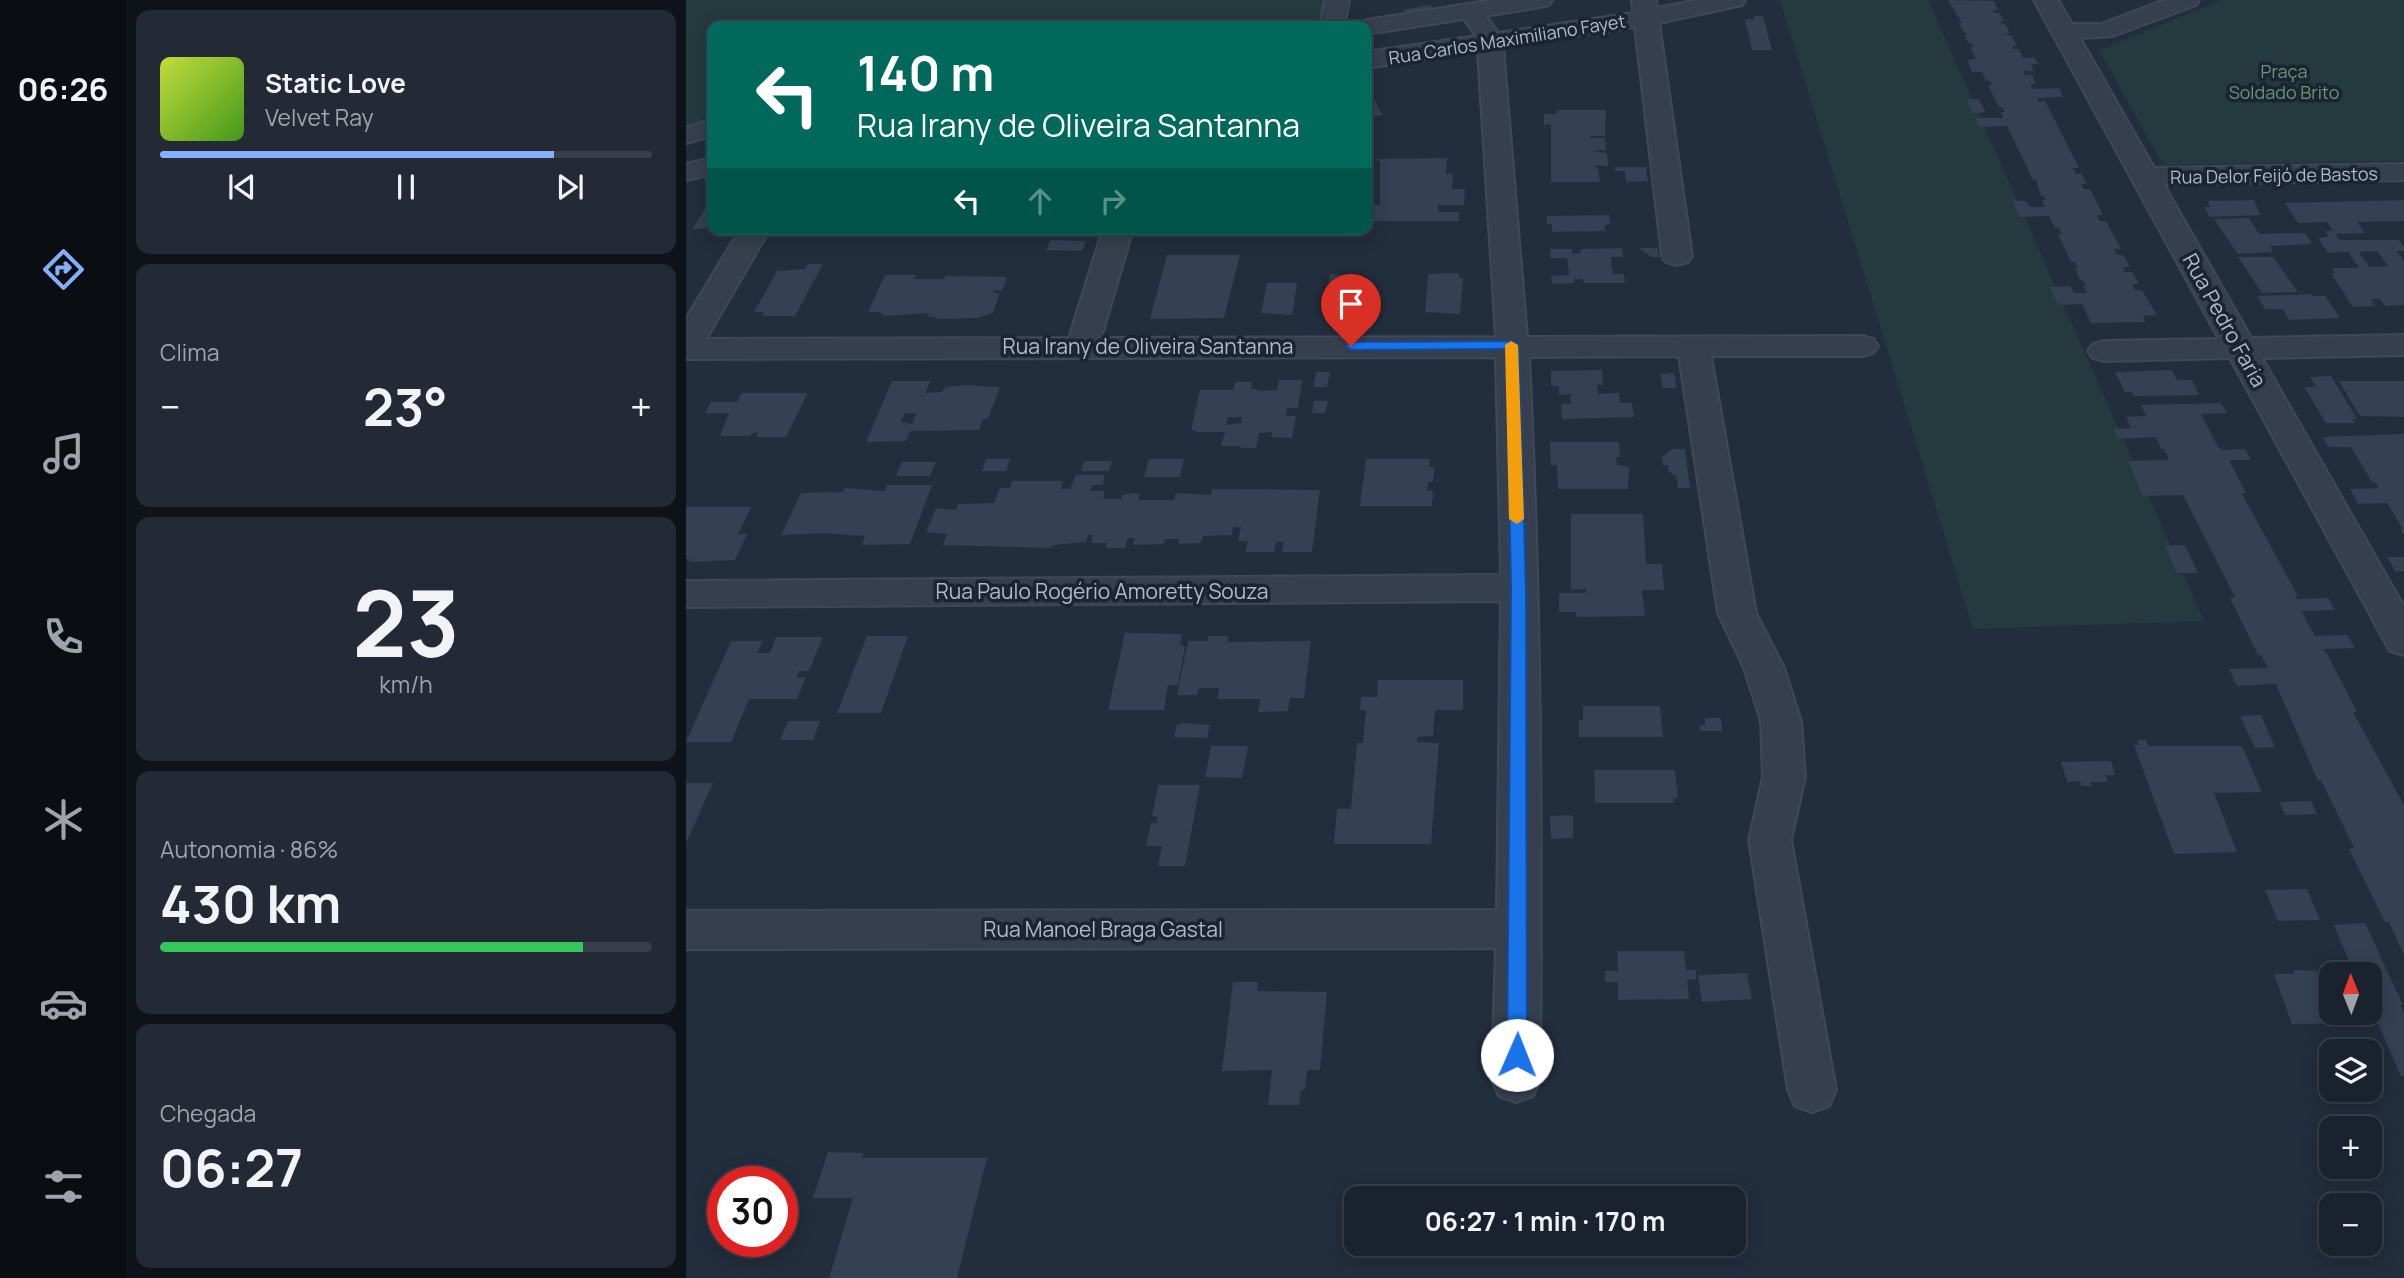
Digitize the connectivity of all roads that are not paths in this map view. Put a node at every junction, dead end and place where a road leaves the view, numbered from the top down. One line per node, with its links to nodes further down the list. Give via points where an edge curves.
1 (1337, 0): 8 (street)
2 (1540, 0): 7 (street, Rua Carlos Maximiliano Fayet)
3 (1733, 0): 6 (street, Rua Carlos Maximiliano Fayet)
4 (2046, 0): 10 (street, Rua Pedro Faria)
5 (2187, 0): 10 (street, via 2104,31)
6 (1645, 9): 11 (street, Rua Carlos Maximiliano Fayet); 21 (street)
7 (1470, 10): 9 (street, Rua Carlos Maximiliano Fayet); 11 (street)
8 (1333, 21)
9 (1372, 26)
10 (2064, 31): 18 (street, Rua Pedro Faria)
11 (1490, 39): 12 (street, Rua Carlos Maximiliano Fayet); 22 (street)
12 (1372, 59)
13 (707, 129): 14 (street)
14 (686, 135)
15 (707, 167): 16 (street)
16 (686, 172)
17 (2404, 172): 18 (street, Rua Delor Feijó de Bastos)
18 (2145, 177): 27 (street, Rua Pedro Faria)
19 (752, 235): 28 (street)
20 (1116, 235): 24 (street)
21 (1677, 256)
22 (1512, 345): 24 (street, Rua Irany de Oliveira Santanna); 25 (street, Rua Irany de Oliveira Santanna); 30 (street)
23 (2404, 345): 27 (street)
24 (1083, 346): 28 (street, Rua Irany de Oliveira Santanna)
25 (1693, 346): 26 (street, Rua Irany de Oliveira Santanna); 36 (street, via 1737,613 1764,668 1781,720 1784,777 1770,839)
26 (1862, 346)
27 (2240, 347): 29 (street); 32 (street, Rua Pedro Faria)
28 (686, 348)
29 (2104, 351)
30 (1518, 588): 31 (street, Rua Paulo Rogério Amoretty Souza); 33 (street)
31 (686, 594)
32 (2404, 641)
33 (1519, 929): 34 (street, Rua Manoel Braga Gastal); 35 (street)
34 (686, 930)
35 (1516, 1080)
36 (1812, 1090)

